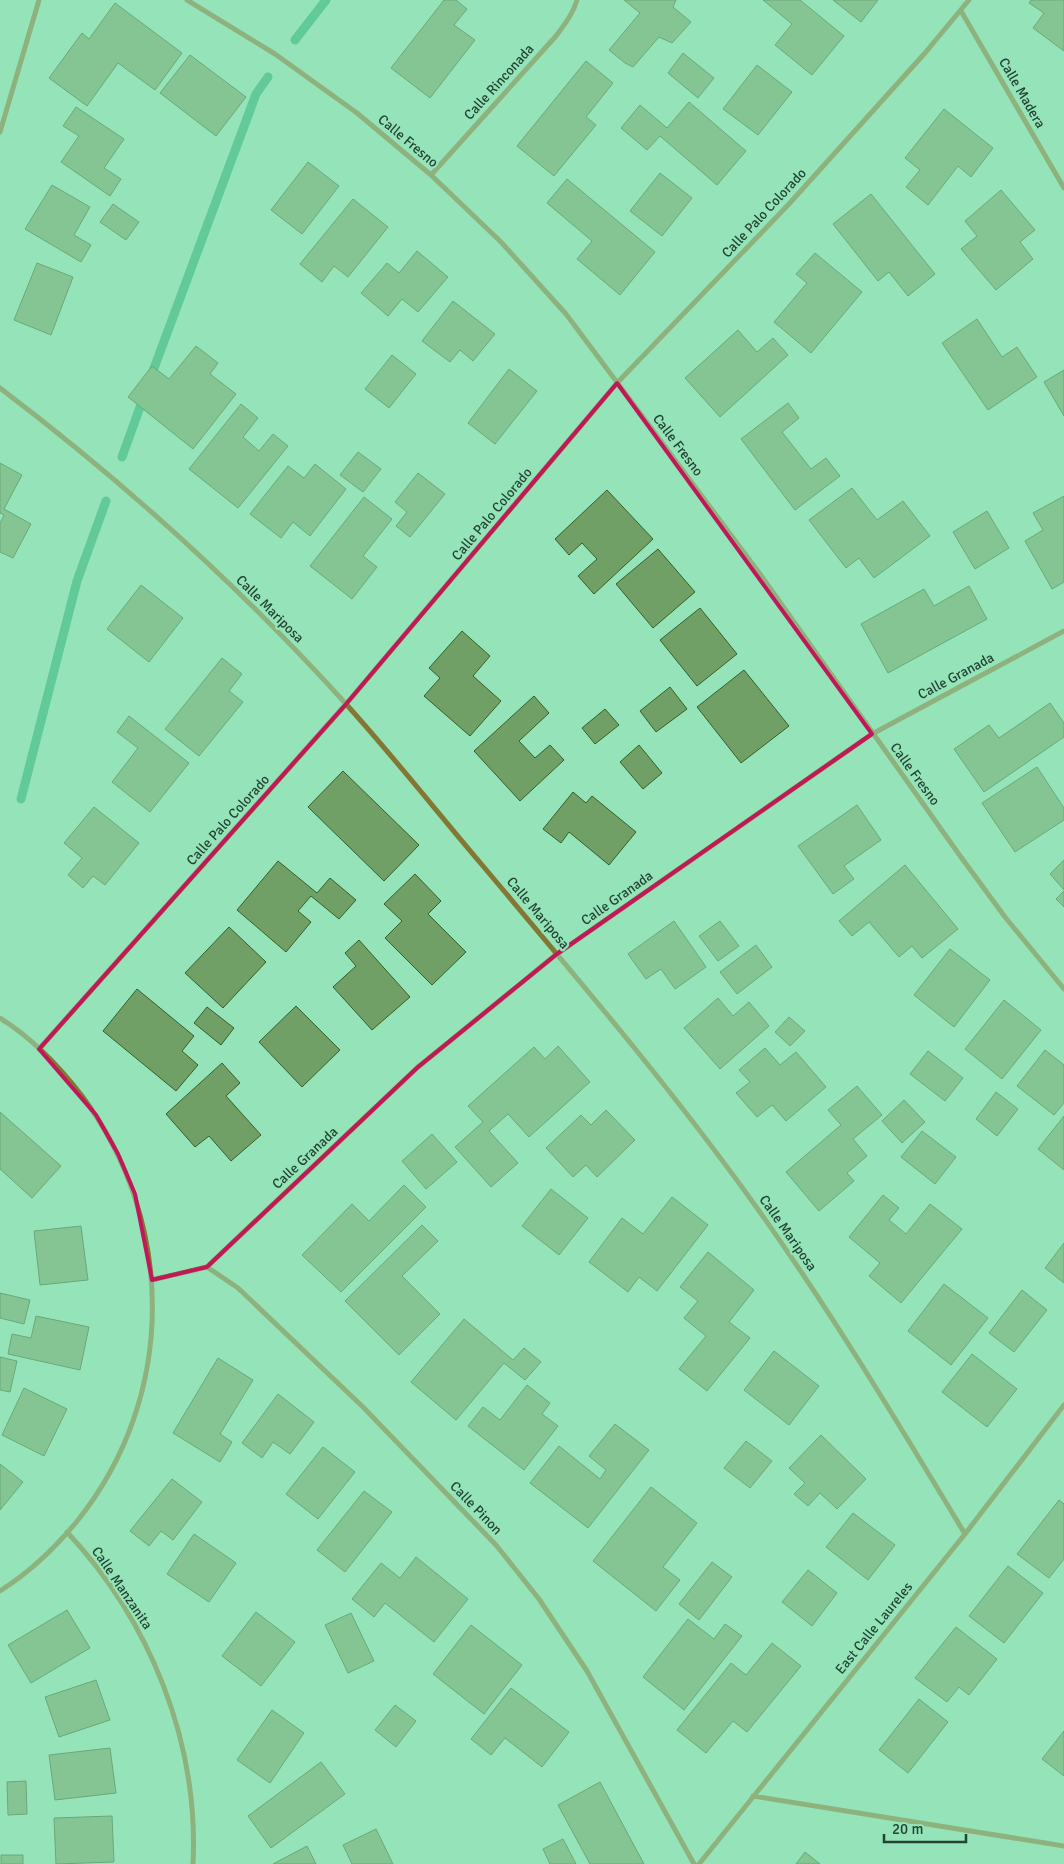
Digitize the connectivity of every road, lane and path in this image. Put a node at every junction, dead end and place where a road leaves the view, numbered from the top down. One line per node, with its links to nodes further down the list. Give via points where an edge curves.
1 (39, 0): 6 (street)
2 (187, 0): 7 (street, Calle Fresno, via 282,58 357,113)
3 (577, 0): 7 (street, Calle Rinconada, via 556,36)
4 (969, 0): 5 (street, Calle Palo Colorado)
5 (961, 10): 8 (street, Calle Madera); 9 (street, Calle Palo Colorado, via 789,204)
6 (0, 132)
7 (431, 175): 9 (street, Calle Fresno, via 501,242 559,307)
8 (1064, 188)
9 (617, 383): 12 (street, Calle Palo Colorado); 13 (street, Calle Fresno, via 760,574)
10 (0, 388): 12 (street, Calle Mariposa, via 65,437 139,500 246,599)
11 (1064, 631): 13 (street, Calle Granada)
12 (346, 704): 14 (street, Calle Mariposa); 17 (street, Calle Palo Colorado)
13 (872, 734): 14 (street, Calle Granada); 15 (street, Calle Fresno, via 1005,917)
14 (557, 954): 18 (street, Calle Granada, via 417,1068); 22 (street, Calle Mariposa, via 673,1096 756,1206 827,1309)
15 (1064, 989)
16 (0, 1018): 17 (street)
17 (39, 1049): 19 (street, via 70,1080 96,1115 118,1154 135,1194)
18 (207, 1267): 19 (street); 27 (street, Calle Pinon, via 238,1288 356,1400 496,1545 539,1600 587,1671)
19 (152, 1280): 21 (street, via 150,1348 135,1415 107,1477)
20 (1064, 1405): 22 (street, East Calle Laureles)
21 (67, 1532): 23 (street, via 40,1560); 26 (street, Calle Manzanita, via 86,1552 124,1605 148,1648 167,1693 189,1780)
22 (965, 1534): 24 (street, East Calle Laureles)
23 (0, 1591)
24 (753, 1796): 25 (street); 28 (street, East Calle Laureles)
25 (1064, 1846)
26 (193, 1864)
27 (694, 1864)
28 (699, 1864)

